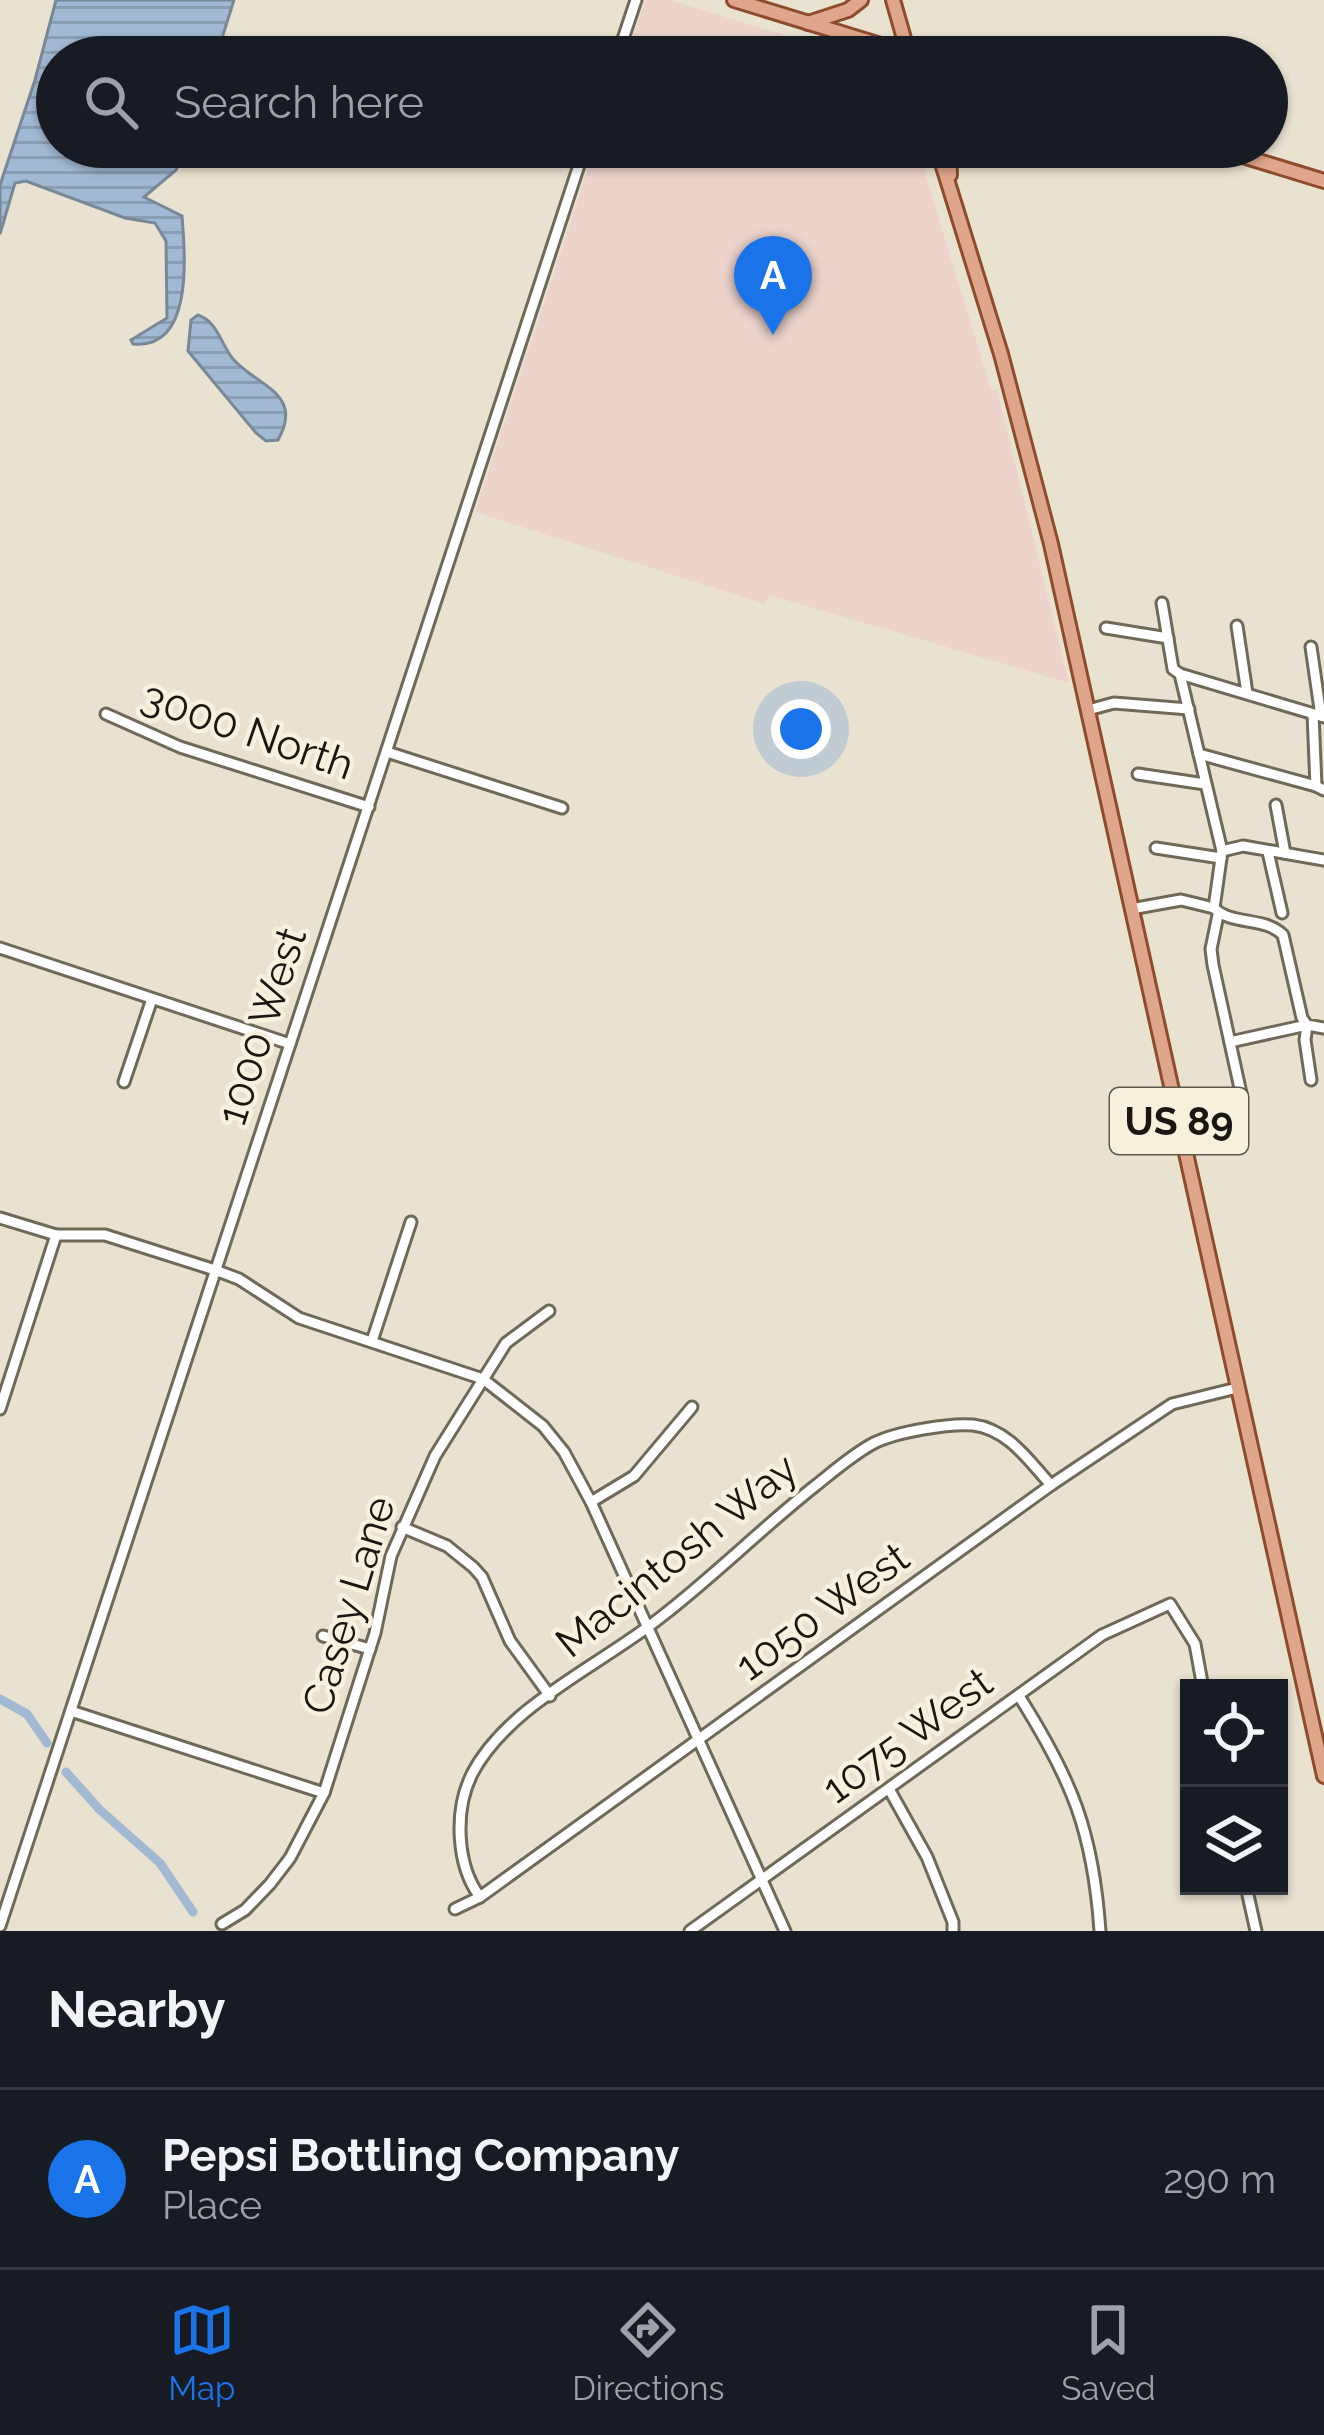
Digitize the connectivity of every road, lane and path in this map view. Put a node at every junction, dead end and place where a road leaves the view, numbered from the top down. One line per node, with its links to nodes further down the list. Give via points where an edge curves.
1 (636, 0): 6 (street)
2 (734, 0): 5 (main road)
3 (861, 0): 5 (main road)
4 (892, 0): 8 (main road)
5 (808, 23): 7 (main road)
6 (624, 36)
7 (849, 36)
8 (905, 36)
9 (577, 168): 26 (street, 1000 West)
10 (944, 168): 14 (main road, US 89)
11 (950, 168): 14 (main road)
12 (1282, 168): 13 (main road)
13 (1324, 181)
14 (950, 188): 23 (main road, US 89, via 1032,466)
15 (1162, 604): 18 (street)
16 (1237, 626): 21 (street)
17 (1106, 628): 18 (street)
18 (1168, 638): 20 (street)
19 (1311, 647): 25 (street)
20 (1180, 674): 21 (street); 22 (street)
21 (1247, 693): 25 (street)
22 (1189, 709): 23 (street, via 1114,703); 27 (street)
23 (1088, 710): 39 (main road, US 89)
24 (106, 714): 32 (street, 3000 North, via 181,747)
25 (1320, 716): 30 (street)
26 (387, 752): 32 (street, 1000 West); 33 (street, 3000 North)
27 (1199, 754): 29 (street); 30 (street)
28 (1138, 774): 29 (street)
29 (1205, 784): 36 (street)
30 (1320, 788)
31 (1276, 805): 37 (street)
32 (369, 807): 47 (street, 1000 West)
33 (562, 808)
34 (1156, 848): 36 (street)
35 (1268, 852): 36 (street, via 1243,847); 37 (street); 41 (street)
36 (1222, 854): 40 (street)
37 (1285, 854): 38 (street)
38 (1324, 860)
39 (1132, 908): 40 (street, via 1181,900); 58 (main road, US 89)
40 (1216, 911): 44 (street, via 1283,935); 46 (street, via 1213,964)
41 (1282, 913)
42 (0, 948): 43 (street)
43 (152, 999): 47 (street); 49 (street)
44 (1307, 1025): 45 (street); 46 (street); 48 (street)
45 (1324, 1028)
46 (1230, 1042): 50 (street)
47 (290, 1044): 54 (street, 1000 West)
48 (1311, 1079)
49 (124, 1082)
50 (1240, 1093)
51 (0, 1218): 53 (street)
52 (411, 1222): 56 (street)
53 (56, 1235): 54 (street, via 105,1235); 60 (street)
54 (214, 1270): 56 (street, via 286,1312); 70 (street, 1000 West)
55 (549, 1311): 57 (street, Casey Lane, via 515,1333)
56 (372, 1341): 57 (street)
57 (483, 1379): 62 (street, via 543,1426); 63 (street, Casey Lane)
58 (1238, 1388): 61 (street, 1050 West, via 1172,1404); 72 (main road, US 89)
59 (692, 1407): 62 (street, via 634,1476)
60 (0, 1409)
61 (1051, 1485): 64 (street, Macintosh Way, via 993,1430 971,1425 880,1440); 71 (street, 1050 West)
62 (591, 1502): 64 (street)
63 (402, 1527): 66 (street, Casey Lane); 68 (street, via 473,1567 510,1641)
64 (646, 1628): 68 (street, Macintosh Way); 71 (street)
65 (323, 1636): 66 (street)
66 (370, 1649): 74 (street, Casey Lane)
67 (1201, 1679): 69 (street, 1075 West, via 1195,1644 1170,1604 1102,1635)
68 (550, 1696): 77 (street, Macintosh Way, via 491,1744 470,1778 460,1821 463,1858)
69 (1018, 1696): 73 (street, 1075 West); 84 (street, via 1078,1803 1096,1872)
70 (70, 1711): 74 (street); 80 (street, 1000 West)
71 (698, 1742): 75 (street); 77 (street, 1050 West)
72 (1324, 1776)
73 (889, 1789): 75 (street, 1075 West); 83 (street, via 927,1857)
74 (324, 1792): 79 (street, Casey Lane, via 270,1884)
75 (761, 1879): 81 (street, 1075 West); 82 (street)
76 (1248, 1895): 85 (street)
77 (480, 1897): 78 (street, 1050 West)
78 (454, 1909)
79 (222, 1924)
80 (0, 1926)
81 (690, 1931)
82 (785, 1931)
83 (953, 1931)
84 (1100, 1931)
85 (1256, 1931)

